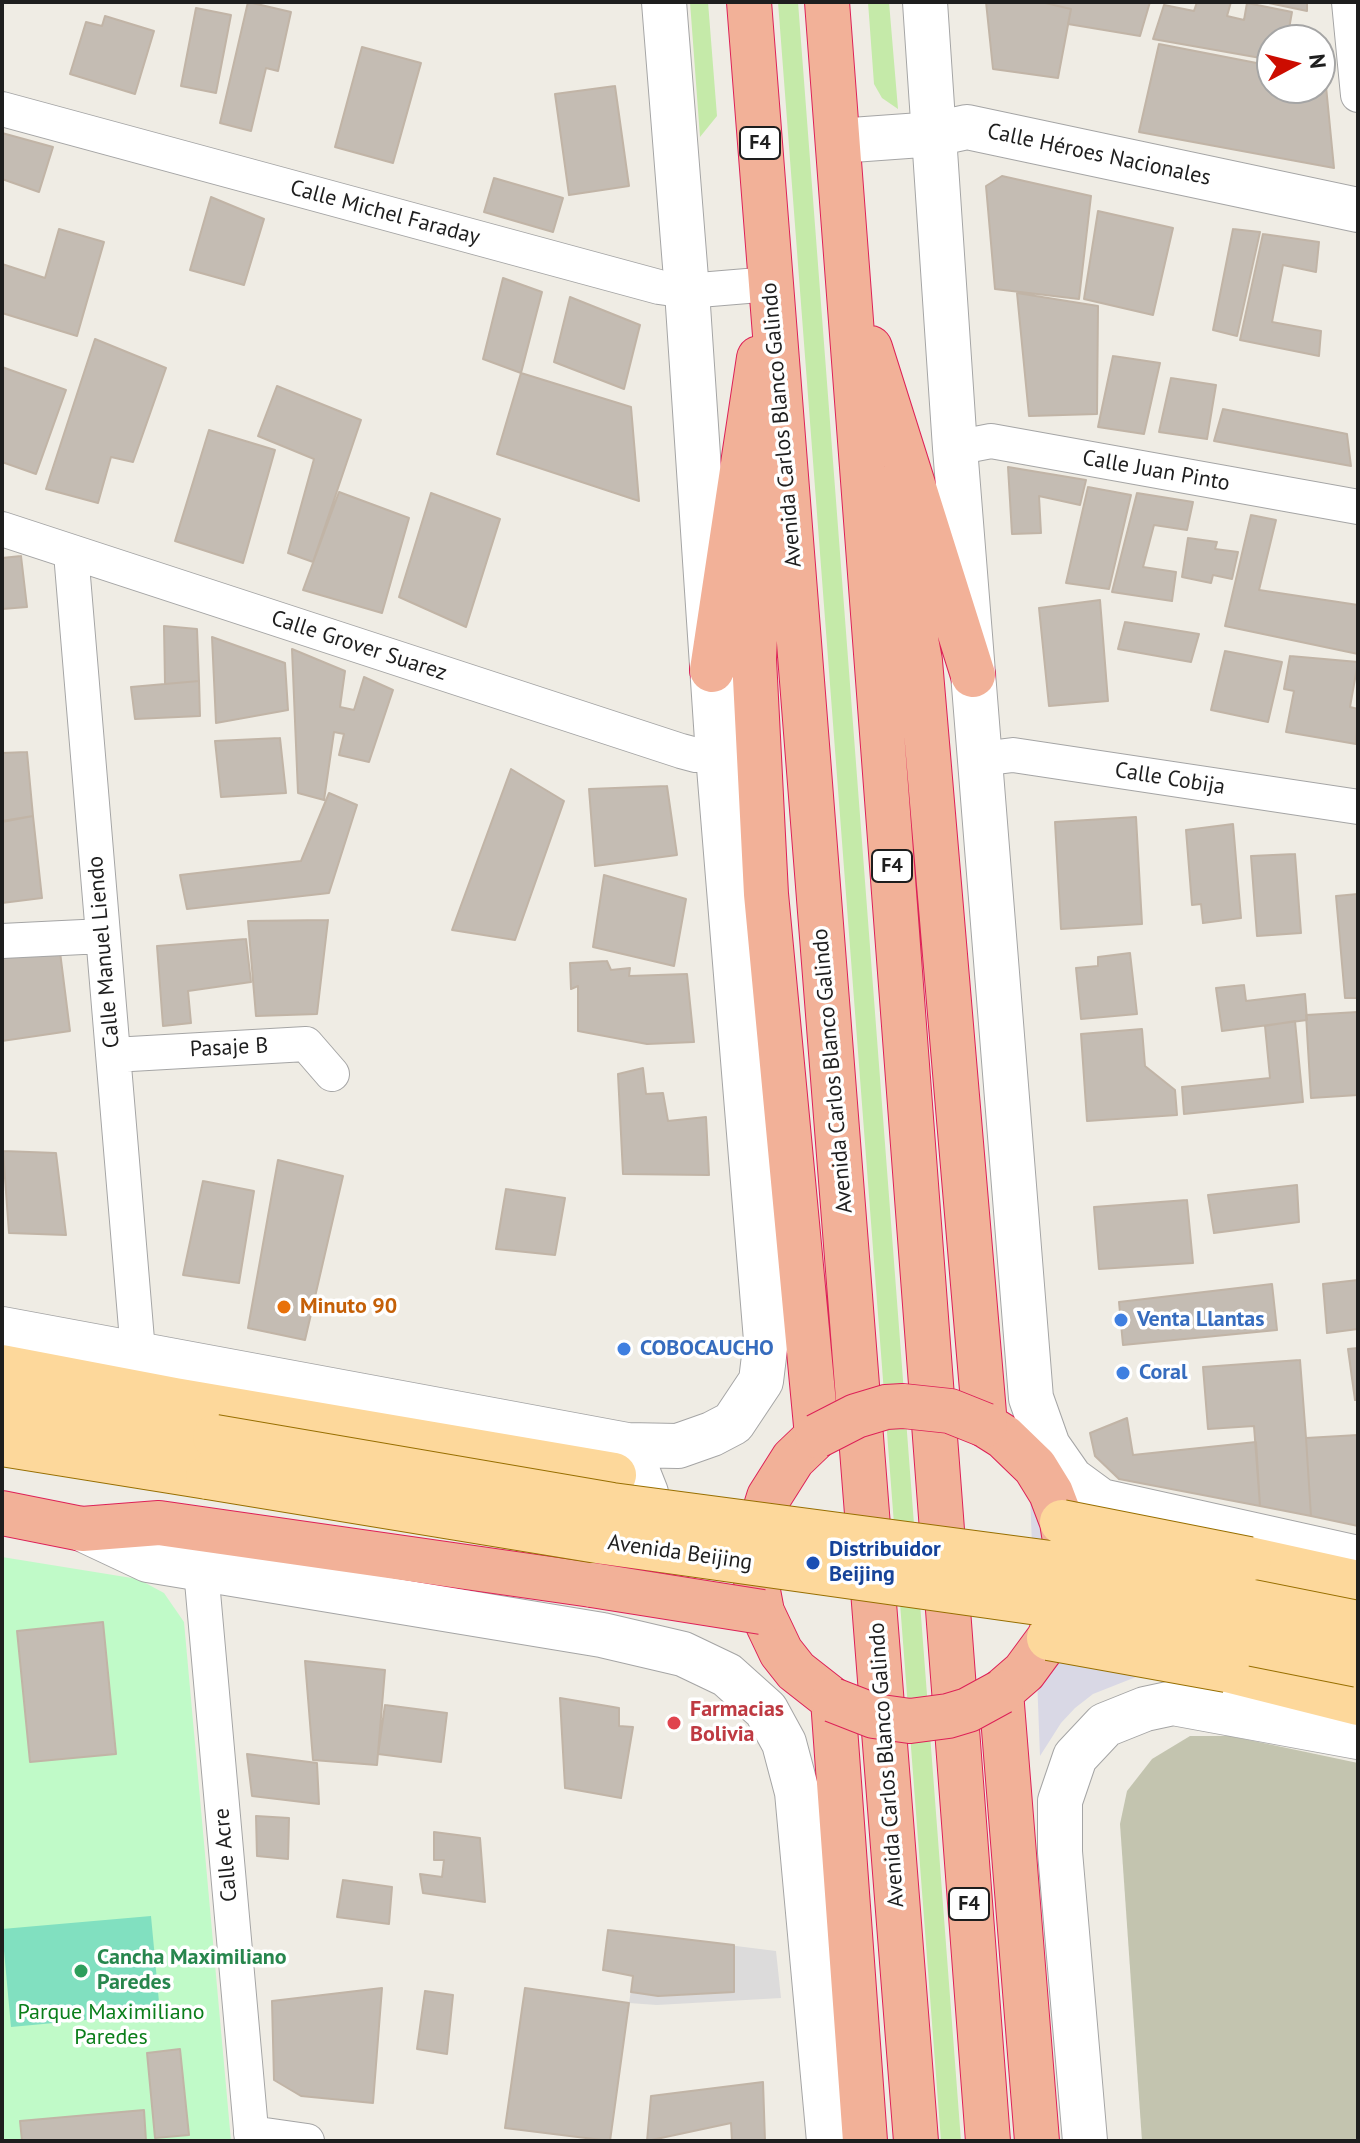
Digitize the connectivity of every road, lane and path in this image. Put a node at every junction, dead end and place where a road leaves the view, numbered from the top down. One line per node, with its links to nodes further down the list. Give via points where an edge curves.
1 (664, 2): 13 (street)
2 (749, 2): 12 (highway, Avenida Carlos Blanco Galindo / F4)
3 (827, 2): 9 (highway, F4)
4 (925, 2): 8 (street)
5 (1349, 2): 6 (street)
6 (1358, 95)
7 (2, 109): 13 (street, Calle Michel Faraday)
8 (951, 131): 9 (street, Calle Héroes Nacionales); 10 (street, Calle Héroes Nacionales); 14 (street)
9 (838, 141): 11 (highway, F4)
10 (1358, 210)
11 (847, 277): 19 (highway); 31 (highway, via 920,661); 59 (highway, F4)
12 (771, 284): 13 (street, Calle Michel Faraday); 18 (highway); 32 (highway, via 754,659 766,894); 58 (highway, Avenida Carlos Blanco Galindo / F4)
13 (687, 291): 18 (street)
14 (955, 448): 15 (street, Calle Juan Pinto, via 991,441); 19 (street)
15 (1358, 507)
16 (2, 529): 17 (street, Calle Grover Suarez)
17 (71, 553): 20 (street, Calle Grover Suarez, via 681,751); 23 (street, Calle Manuel Liendo)
18 (712, 670): 20 (street)
19 (973, 675): 21 (street)
20 (718, 755): 35 (street, via 766,1340 761,1381 733,1423 678,1446)
21 (981, 759): 22 (street, Calle Cobija, via 1013,755); 40 (street, via 1031,1398 1048,1446 1071,1479 1101,1501)
22 (1358, 807)
23 (103, 936): 24 (street); 25 (street, Calle Manuel Liendo)
24 (2, 941)
25 (113, 1055): 26 (street, Pasaje B, via 306,1044); 28 (street, Calle Manuel Liendo)
26 (332, 1074)
27 (2, 1329): 28 (street)
28 (138, 1352): 35 (street)
29 (2, 1367): 35 (main road, via 175,1400)
30 (2, 1404): 34 (main road, Avenida Beijing)
31 (985, 1425): 32 (highway, bridge, via 934,1408 886,1407); 38 (highway, via 1035,1467)
32 (817, 1436): 36 (highway, via 793,1459)
33 (2, 1444): 34 (main road, Avenida Beijing)
34 (212, 1457): 45 (main road, Avenida Beijing, bridge, via 1073,1566); 48 (main road, Avenida Beijing, bridge, via 604,1542 1067,1607)
35 (620, 1460): 36 (main road); 46 (street, via 646,1493 648,1545 640,1583 620,1620)
36 (769, 1497): 44 (highway, bridge, via 755,1557)
37 (2, 1513): 39 (highway)
38 (1062, 1522): 40 (main road, bridge); 47 (highway, bridge, via 1067,1569 1063,1602)
39 (82, 1529): 42 (street, via 148,1560); 44 (highway, bridge, via 159,1523)
40 (1235, 1544): 41 (street); 43 (main road); 51 (street, via 1225,1560 1225,1591 1208,1652); 51 (street, via 1199,1538 1172,1569 1160,1617 1160,1662)
41 (1358, 1558)
42 (201, 1570): 46 (street); 54 (street, Calle Acre)
43 (1358, 1583)
44 (762, 1612): 50 (highway, via 796,1671)
45 (1358, 1623)
46 (602, 1635): 56 (street, via 683,1654 727,1675 766,1710 784,1743 797,1792)
47 (1049, 1638): 49 (highway); 52 (main road, bridge, via 1227,1670)
48 (1358, 1665)
49 (1001, 1692): 50 (highway, bridge, via 968,1710 910,1721 874,1716); 60 (highway)
50 (833, 1700): 57 (highway)
51 (1173, 1703): 53 (street); 61 (street, via 1105,1725 1075,1757 1060,1801)
52 (1358, 1703)
53 (1358, 1737)
54 (252, 2137): 55 (street)
55 (307, 2141)
56 (829, 2141)
57 (865, 2141)
58 (916, 2141)
59 (988, 2141)
60 (1037, 2141)
61 (1085, 2141)

